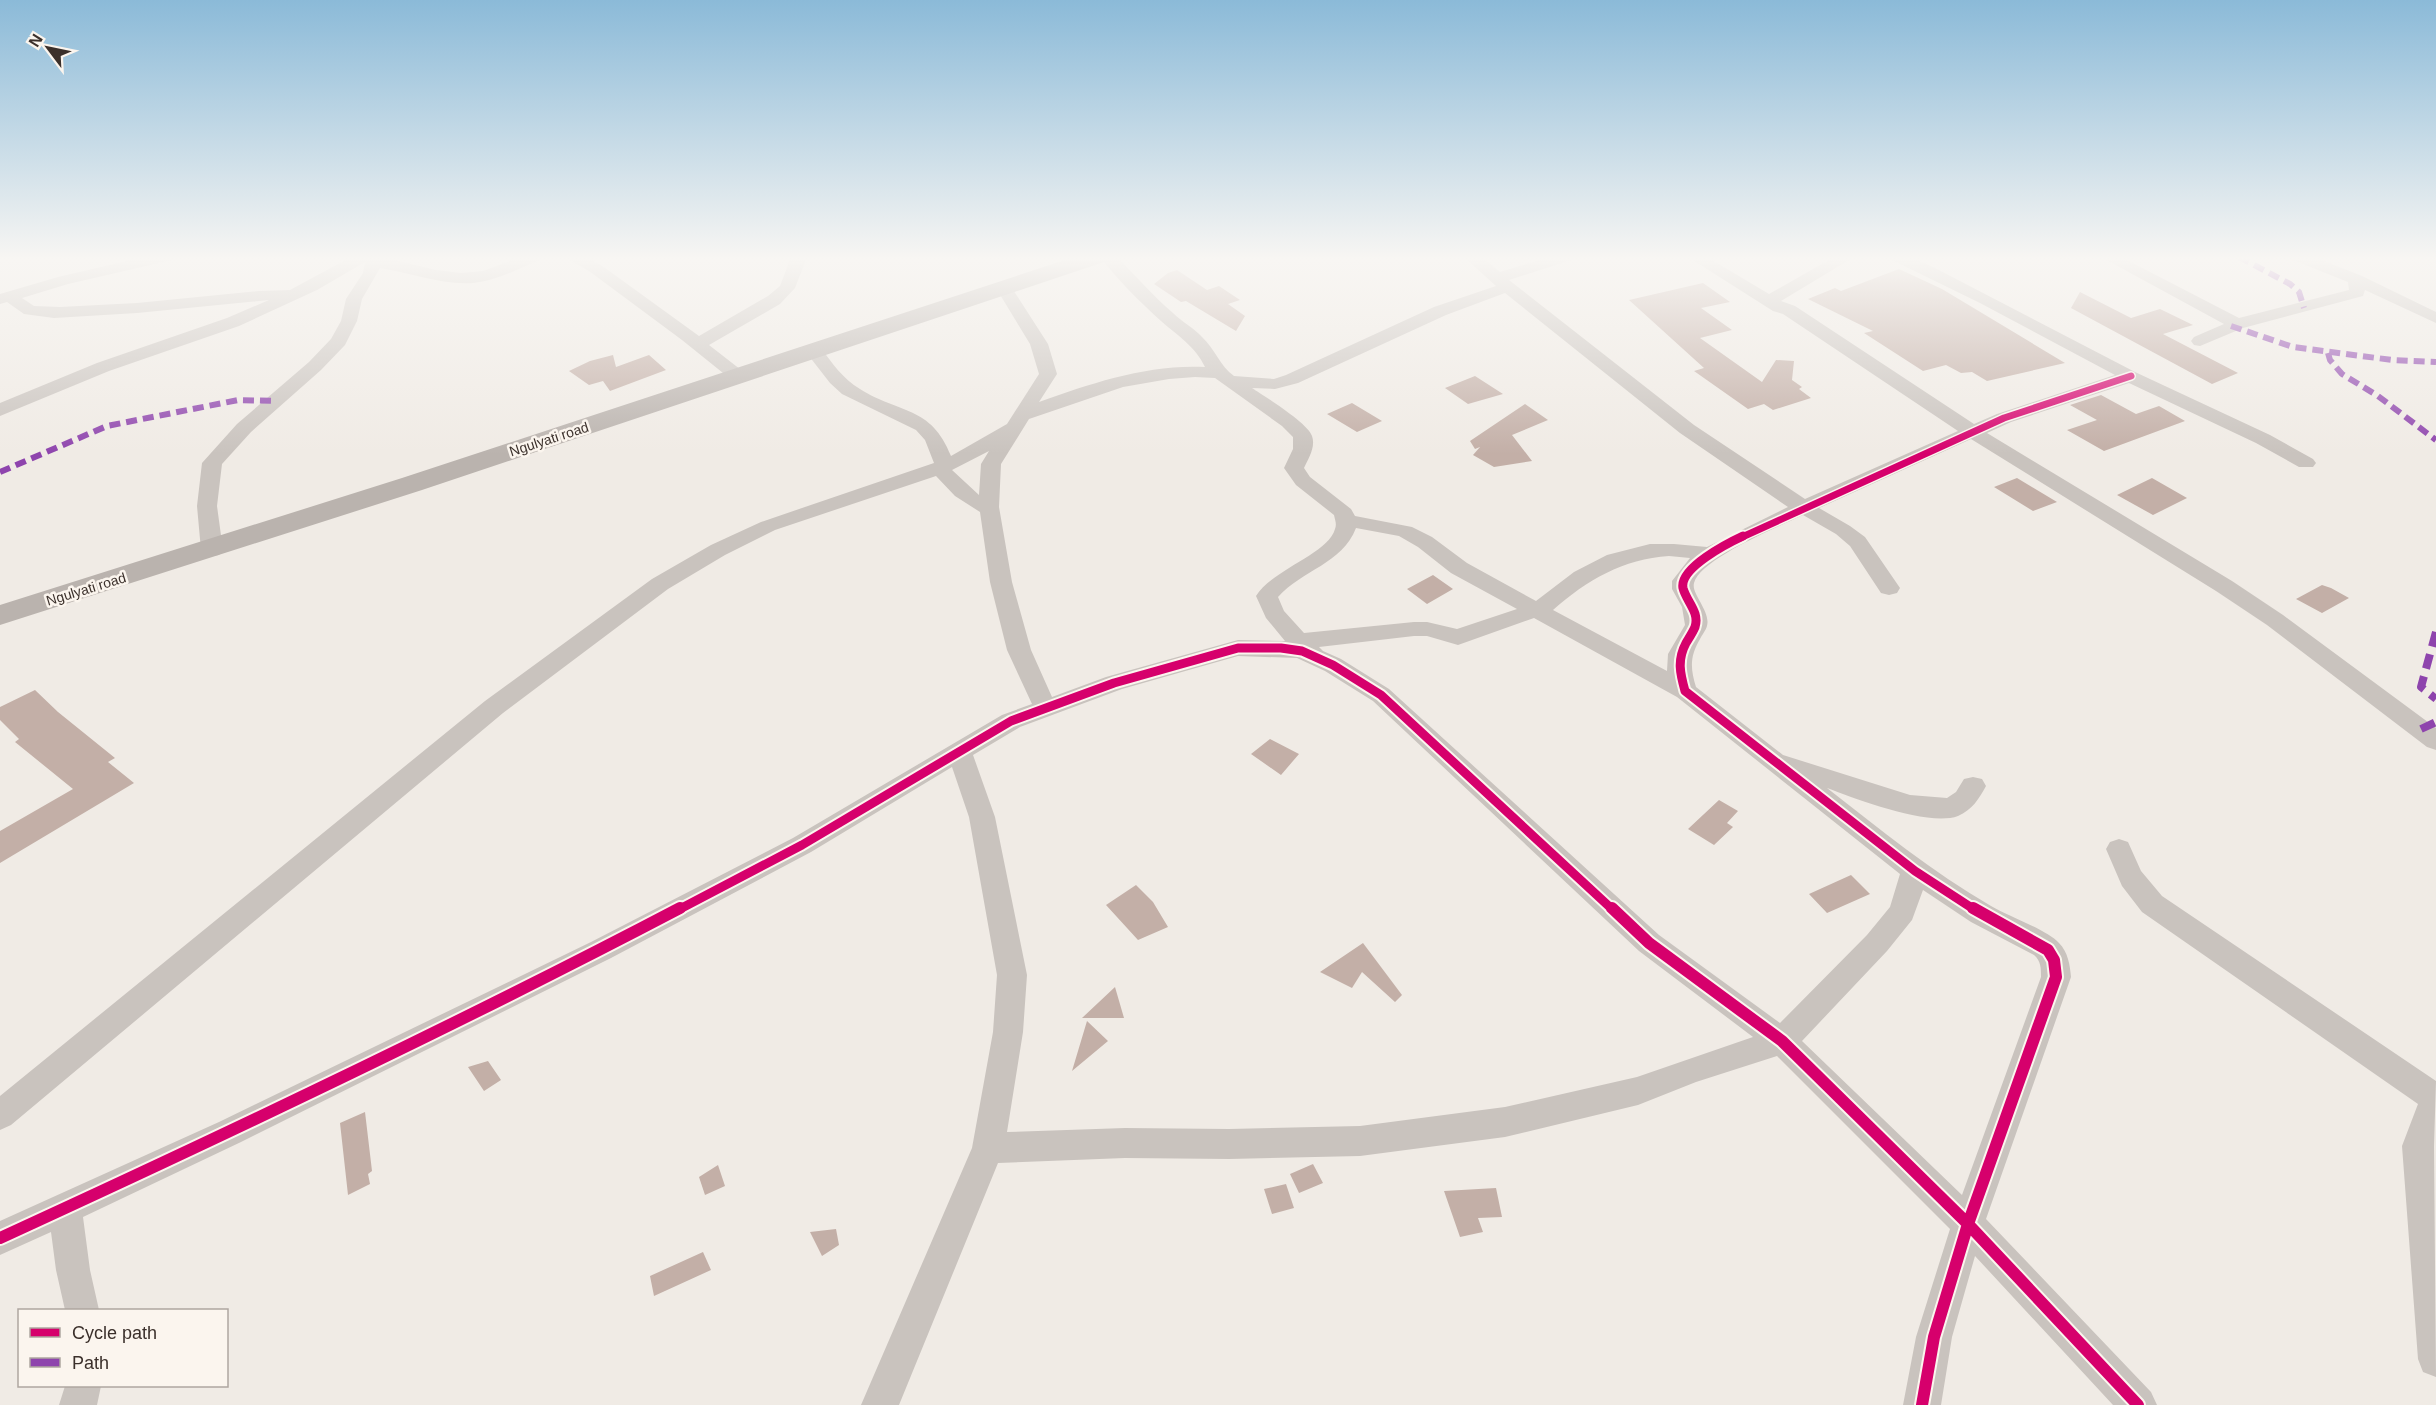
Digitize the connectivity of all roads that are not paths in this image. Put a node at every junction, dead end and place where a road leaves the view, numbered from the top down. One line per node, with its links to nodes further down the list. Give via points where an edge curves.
1 (231, 323): 21 (street, via 103,367)
2 (348, 323): 29 (street, via 339,342 244,428 212,464 207,506)
3 (669, 323): 16 (street)
4 (735, 323): 16 (street)
5 (902, 323): 17 (main road, Ngulyati road)
6 (1026, 323): 22 (street, via 1039,344 1048,374)
7 (1174, 323): 20 (street, via 1195,339)
8 (1417, 323): 20 (street, via 1275,384)
9 (1554, 323): 26 (street, via 1687,429)
10 (1808, 323): 23 (street)
11 (2030, 323): 18 (street)
12 (2234, 323): 14 (street)
13 (2243, 323): 14 (street)
14 (2237, 324): 15 (street)
15 (2200, 341)
16 (698, 344): 19 (street)
17 (815, 352): 19 (main road, Ngulyati road); 25 (street, via 837,382 862,399 914,420 927,430 934,438)
18 (2131, 376): 23 (street, via 2027,409); 24 (street, via 2224,418)
19 (739, 377): 29 (main road, Ngulyati road)
20 (1225, 377): 22 (street, via 1195,371 1162,374 1093,390); 28 (street, via 1304,436 1294,468 1302,481 1344,513)
21 (0, 410)
22 (1018, 422): 25 (street, via 973,453); 27 (street, via 991,464)
23 (1974, 432): 26 (street); 37 (street, via 2241,597)
24 (2306, 463)
25 (942, 466): 27 (street, via 959,492); 45 (street, via 768,526 660,584 494,707)
26 (1806, 507): 30 (street); 31 (street, via 1858,542)
27 (990, 509): 36 (street, via 1019,650)
28 (1345, 520): 32 (street, via 1405,531 1459,568); 34 (street, via 1340,540 1323,556 1274,585 1267,596 1275,616)
29 (212, 550): 33 (main road, Ngulyati road)
30 (1711, 554): 32 (street, via 1668,550 1614,559 1586,574); 35 (street, via 1698,562 1683,581 1696,625 1680,654 1679,670)
31 (1889, 588)
32 (1536, 611): 34 (street, via 1458,637 1414,629); 35 (street)
33 (0, 615)
34 (1308, 649): 36 (street, via 1238,648 1114,683); 43 (street, via 1381,695 1649,943)
35 (1685, 691): 39 (street)
36 (1046, 709): 38 (street, via 1011,721)
37 (2436, 741)
38 (960, 753): 46 (street, via 982,817 1012,975 1008,1032); 47 (street, via 802,845 601,950 230,1132)
39 (1767, 756): 40 (street, via 1910,805 1951,808 1965,799); 42 (street)
40 (1973, 786)
41 (2119, 849): 44 (street, via 2135,886 2152,904)
42 (1915, 871): 43 (street, via 1902,912); 48 (street, via 1981,914 2052,952 2054,958 2056,977)
43 (1782, 1041): 46 (street, via 1638,1092 1505,1122 1360,1142); 48 (street)
44 (2436, 1098): 51 (street, via 2418,1146)
45 (0, 1114)
46 (988, 1148): 54 (street)
47 (65, 1208): 49 (street); 50 (street)
48 (1968, 1224): 55 (street, via 1934,1337); 56 (street)
49 (0, 1238)
50 (82, 1309)
51 (2436, 1359)
52 (83, 1387): 53 (street)
53 (78, 1405)
54 (880, 1405)
55 (1922, 1405)
56 (2138, 1405)

